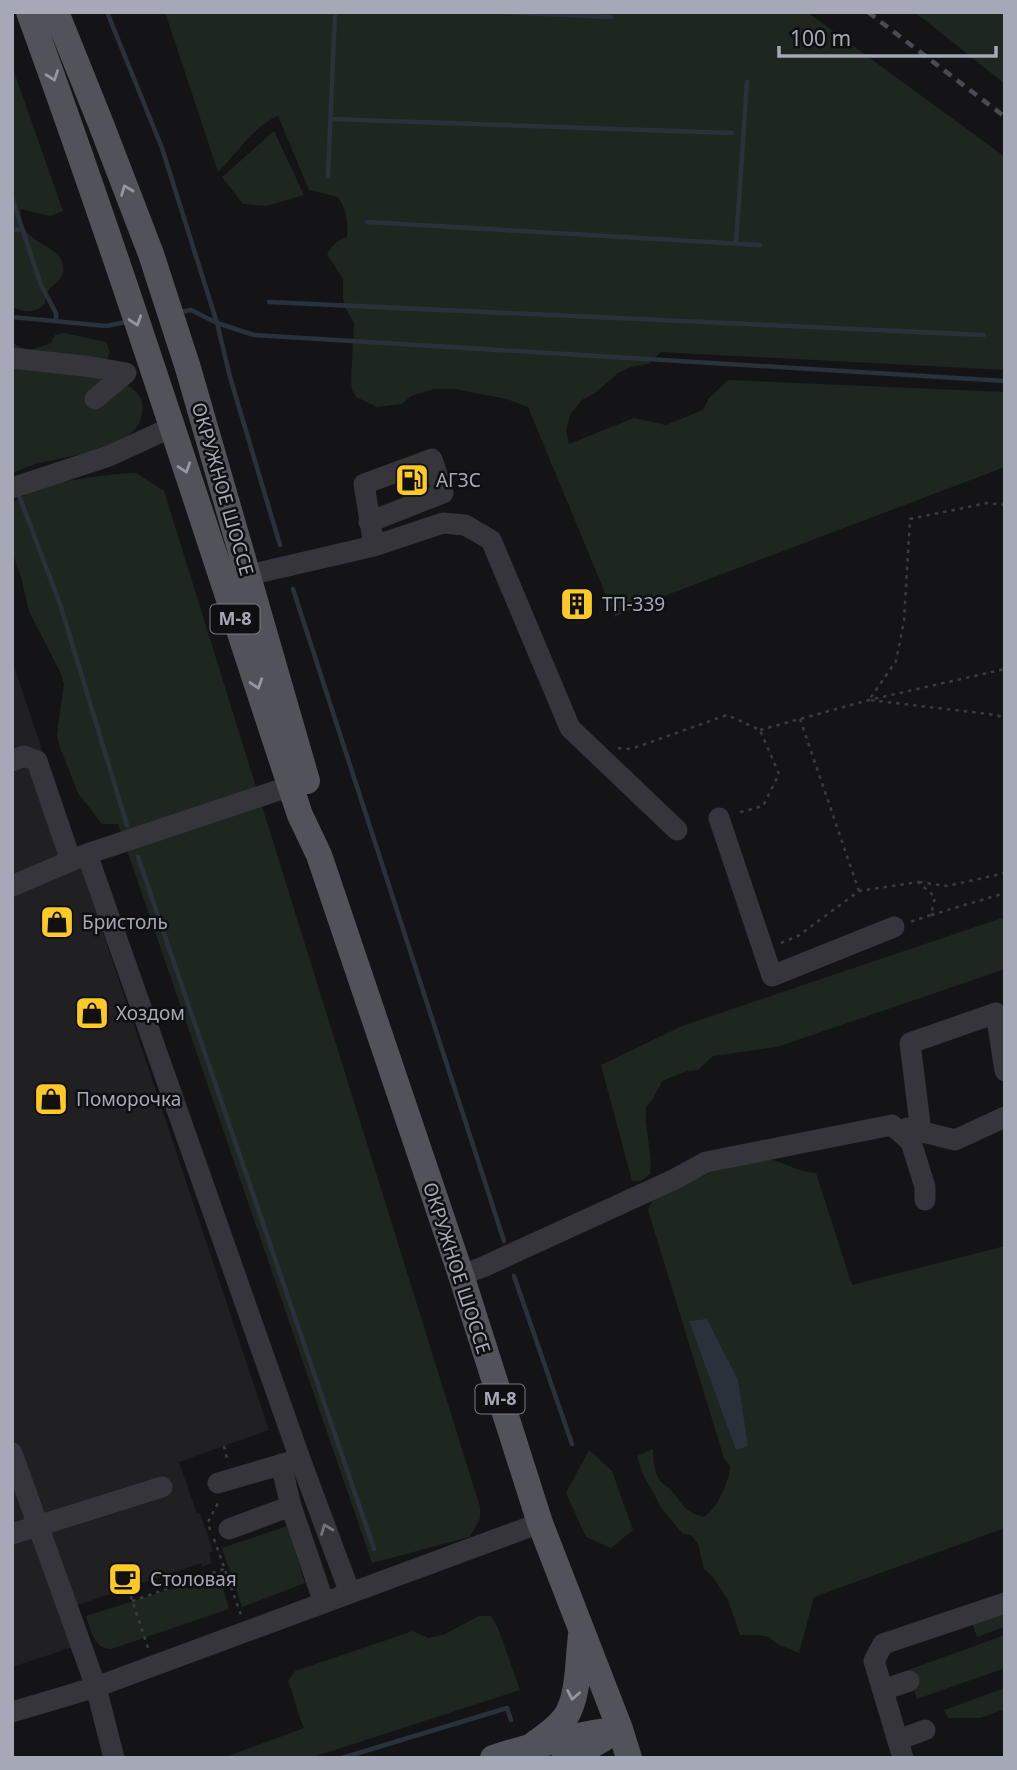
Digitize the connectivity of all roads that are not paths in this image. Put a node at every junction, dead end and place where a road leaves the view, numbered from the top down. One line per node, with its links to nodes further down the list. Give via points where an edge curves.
1 (29, 12): 5 (main road, ОКРУЖНОЕ ШОССЕ / М-8, one-way to 5)
2 (56, 12): 9 (main road, ОКРУЖНОЕ ШОССЕ / М-8, one-way to 2, via 151,254)
3 (12, 358): 4 (lane, via 126,373)
4 (95, 399)
5 (172, 427): 6 (lane, via 109,456); 11 (main road, ОКРУЖНОЕ ШОССЕ / М-8, one-way to 11)
6 (12, 488)
7 (369, 522): 8 (lane)
8 (374, 546): 9 (lane); 13 (lane, via 443,523 466,525 491,540 570,728)
9 (248, 575): 14 (main road, ОКРУЖНОЕ ШОССЕ / М-8, via 308,785)
10 (12, 761): 15 (lane, via 24,756 37,761)
11 (291, 786): 14 (main road, ОКРУЖНОЕ ШОССЕ / М-8); 15 (lane)
12 (719, 818): 17 (lane, via 772,976)
13 (677, 830)
14 (320, 855): 23 (main road, ОКРУЖНОЕ ШОССЕ / М-8)
15 (79, 857): 16 (lane); 25 (lane)
16 (12, 886)
17 (894, 928)
18 (1005, 1071): 21 (lane, via 996,1013 910,1043)
19 (1005, 1117): 21 (lane, via 955,1140)
20 (892, 1125): 21 (lane); 22 (lane, via 911,1142); 23 (lane, via 706,1162)
21 (921, 1132)
22 (925, 1200)
23 (461, 1275): 29 (main road, ОКРУЖНОЕ ШОССЕ / М-8)
24 (12, 1453): 30 (lane)
25 (290, 1461): 26 (lane); 28 (lane); 33 (lane, one-way to 25)
26 (225, 1481)
27 (162, 1487): 30 (lane)
28 (291, 1506): 31 (lane); 34 (lane)
29 (540, 1523): 33 (lane); 36 (main road, ОКРУЖНОЕ ШОССЕ / М-8)
30 (38, 1526): 32 (lane); 38 (lane)
31 (229, 1529)
32 (12, 1534)
33 (350, 1593): 34 (lane)
34 (324, 1603): 38 (lane)
35 (1005, 1603): 39 (lane, via 883,1644 874,1661)
36 (581, 1630): 41 (main road, ОКРУЖНОЕ ШОССЕ / М-8); 43 (main road, one-way to 43, via 573,1702 558,1726)
37 (909, 1681): 39 (lane)
38 (96, 1686): 40 (lane); 45 (lane)
39 (883, 1690): 44 (lane)
40 (12, 1712)
41 (620, 1729): 43 (main road); 47 (main road); 48 (main road, ОКРУЖНОЕ ШОССЕ / М-8)
42 (925, 1730): 44 (lane)
43 (533, 1745): 46 (main road)
44 (900, 1749)
45 (114, 1758)
46 (493, 1758)
47 (565, 1758)
48 (629, 1758)

